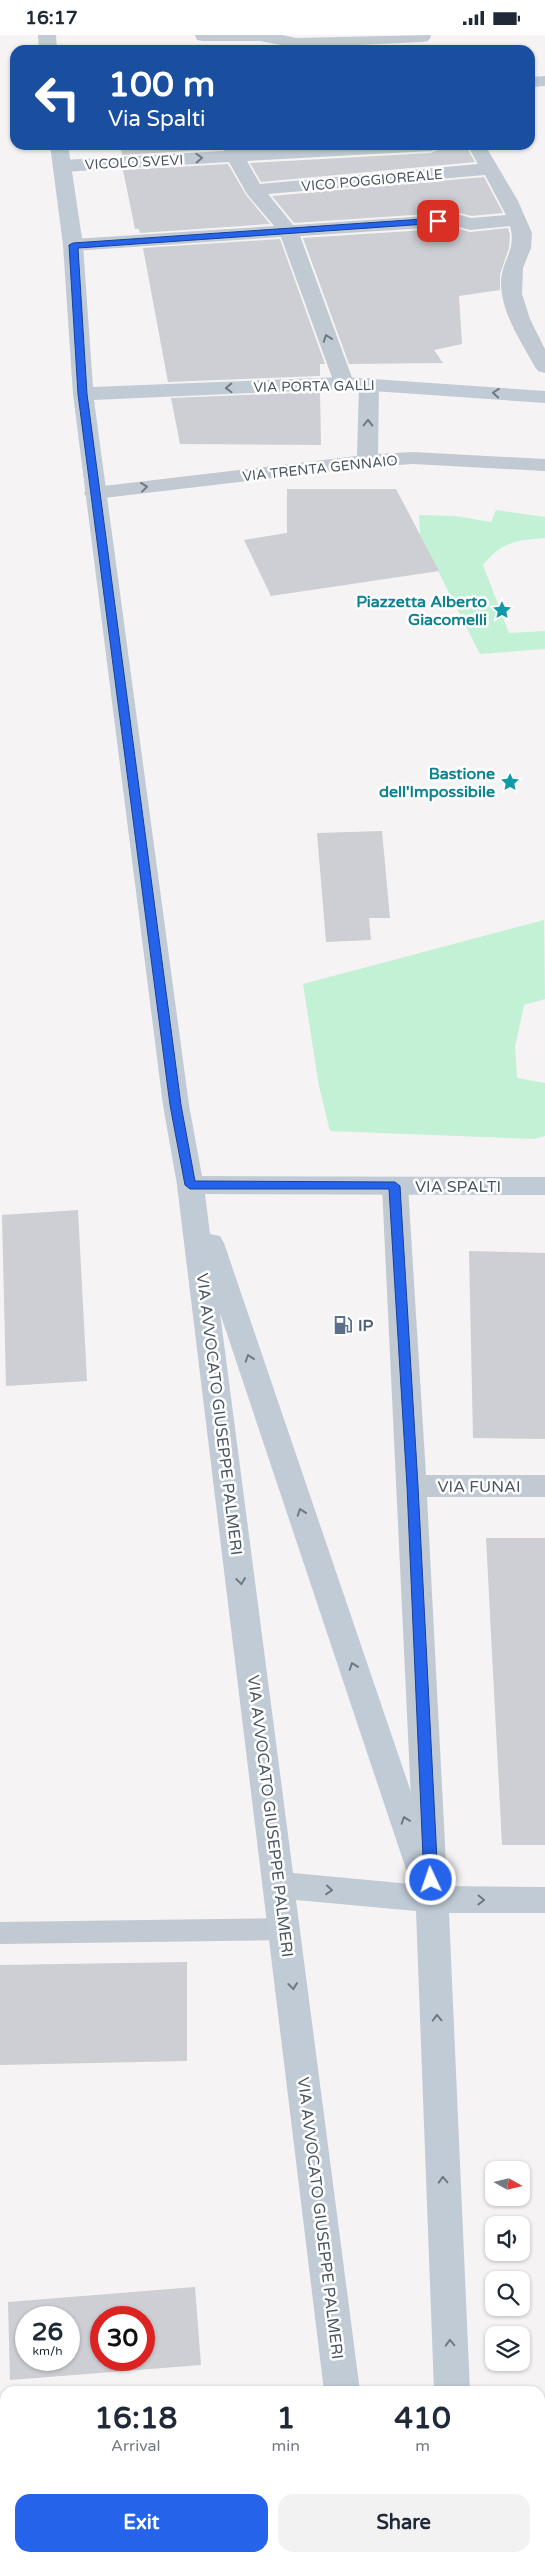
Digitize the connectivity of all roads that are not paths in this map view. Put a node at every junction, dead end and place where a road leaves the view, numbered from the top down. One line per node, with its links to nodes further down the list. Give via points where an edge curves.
1 (204, 40): 2 (street, via 260,37 296,43)
2 (424, 41)
3 (60, 150): 7 (street)
4 (266, 150): 6 (street, VICOLO SVEVI)
5 (479, 150): 8 (street)
6 (233, 151): 7 (street, VICOLO SVEVI, one-way to 6); 9 (street)
7 (63, 166): 12 (street)
8 (490, 169): 9 (street, VICO POGGIOREALE); 10 (street)
9 (254, 190): 11 (street)
10 (526, 228): 11 (street, via 457,220); 13 (street, via 523,250 513,266 509,289 521,323)
11 (288, 231): 12 (street); 14 (street, one-way to 11)
12 (73, 245): 16 (street)
13 (545, 367)
14 (344, 383): 15 (street, VIA PORTA GALLI); 16 (street, VIA PORTA GALLI, one-way to 16)
15 (369, 384): 17 (street, VIA PORTA GALLI, one-way to 15); 18 (street, one-way to 15)
16 (83, 394): 20 (street)
17 (545, 397)
18 (367, 461): 19 (street, VIA TRENTA GENNAIO, via 413,458); 20 (street, VIA TRENTA GENNAIO, one-way to 18)
19 (545, 465)
20 (95, 493): 21 (street, via 174,1095)
21 (190, 1185): 22 (street, VIA SPALTI); 26 (street, VIA AVVOCATO GIUSEPPE PALMERI, one-way to 26); 27 (street, VIA AVVOCATO GIUSEPPE PALMERI, one-way to 21)
22 (395, 1186): 23 (street, VIA SPALTI); 24 (street, VIA AVVOCATO GIUSEPPE PALMERI)
23 (545, 1186)
24 (412, 1486): 25 (street, VIA FUNAI); 27 (street, VIA AVVOCATO GIUSEPPE PALMERI)
25 (545, 1486)
26 (280, 1885): 27 (street, one-way to 27); 29 (street, VIA AVVOCATO GIUSEPPE PALMERI)
27 (432, 1899): 28 (street, one-way to 28); 32 (street, VIA AVVOCATO GIUSEPPE PALMERI, one-way to 27)
28 (545, 1901)
29 (286, 1929): 30 (lane); 31 (street, VIA AVVOCATO GIUSEPPE PALMERI, one-way to 31)
30 (0, 1933)
31 (341, 2386)
32 (452, 2386)

